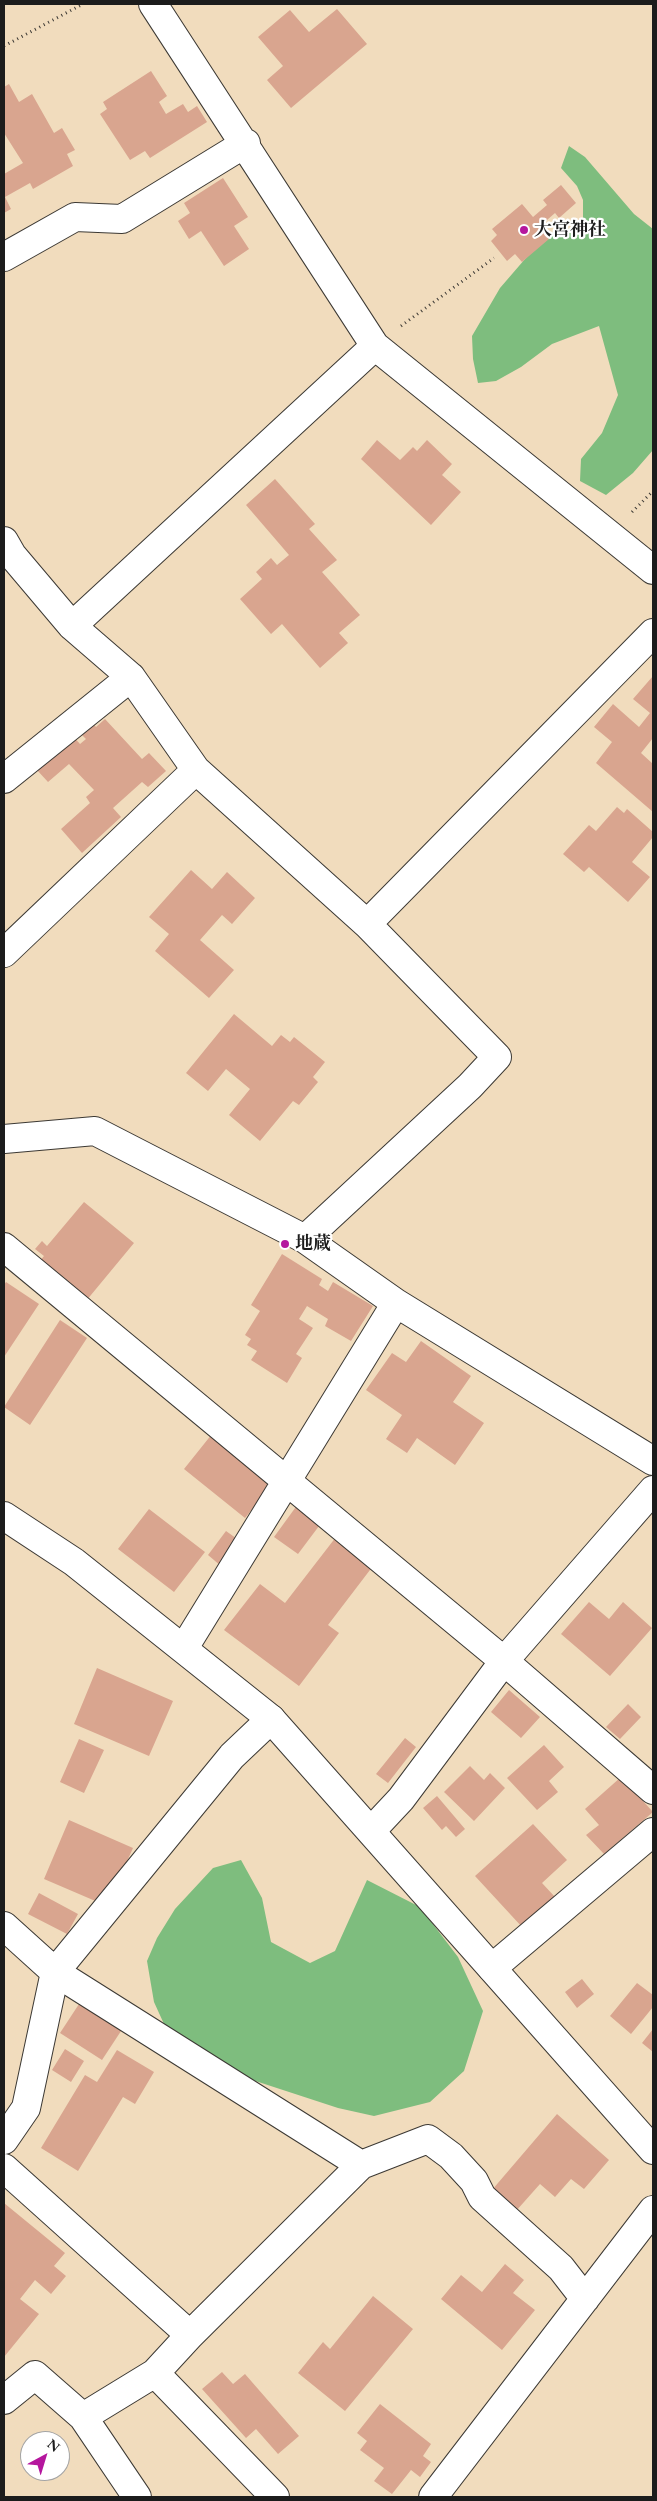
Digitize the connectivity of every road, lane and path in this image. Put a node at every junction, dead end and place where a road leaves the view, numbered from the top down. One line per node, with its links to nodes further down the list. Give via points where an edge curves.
1 (83, 4): 3 (path)
2 (153, 4): 4 (street)
3 (4, 46)
4 (246, 143): 5 (street, via 122,219 75,217); 7 (street)
5 (4, 258)
6 (494, 258): 7 (path)
7 (374, 346): 9 (street); 10 (street)
8 (4, 542): 10 (street)
9 (653, 570)
10 (72, 626): 12 (street)
11 (653, 633): 15 (street)
12 (130, 677): 13 (street); 14 (street)
13 (196, 770): 15 (street); 16 (street)
14 (4, 779)
15 (367, 924): 18 (street, via 497,1057)
16 (4, 953)
17 (4, 1139): 18 (street, via 95,1132)
18 (305, 1239): 20 (street)
19 (4, 1246): 22 (street)
20 (396, 1303): 21 (street); 22 (street)
21 (653, 1461)
22 (288, 1482): 25 (street); 26 (street)
23 (653, 1490): 26 (street)
24 (4, 1516): 25 (street, via 74,1562)
25 (184, 1648): 27 (street)
26 (504, 1661): 28 (street); 29 (street, via 401,1799)
27 (272, 1719): 29 (street); 33 (street, via 232,1756)
28 (653, 1790)
29 (372, 1830): 32 (street)
30 (653, 1832): 32 (street)
31 (4, 1926): 33 (street)
32 (492, 1968): 35 (street)
33 (55, 1972): 34 (street, via 26,2108); 36 (street)
34 (4, 2140)
35 (653, 2150)
36 (361, 2165): 39 (street, via 428,2139 451,2156 474,2181 482,2198 561,2268); 40 (street)
37 (4, 2168): 40 (street)
38 (653, 2210): 39 (street)
39 (585, 2299): 46 (street)
40 (190, 2335): 41 (street)
41 (154, 2373): 43 (street); 45 (street)
42 (4, 2400): 43 (street, via 35,2375)
43 (83, 2418): 44 (street)
44 (137, 2497)
45 (275, 2497)
46 (432, 2497)

